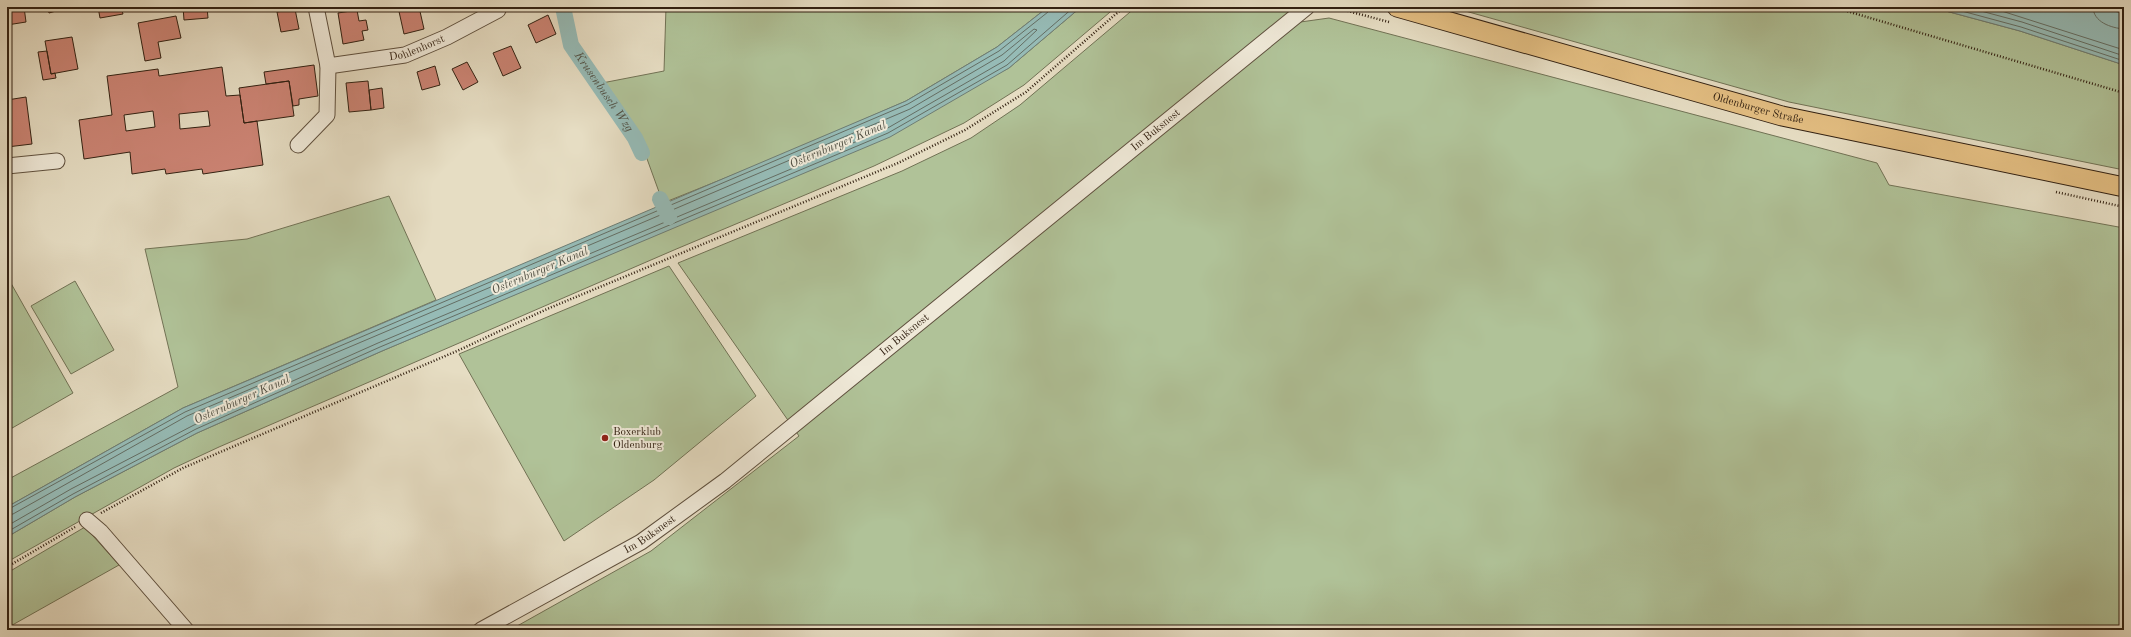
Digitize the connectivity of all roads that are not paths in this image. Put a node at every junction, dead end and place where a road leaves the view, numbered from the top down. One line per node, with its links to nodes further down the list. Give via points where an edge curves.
1 (316, 7): 5 (street)
2 (1307, 7): 12 (street, Im Buksnest, via 725,481 641,542)
3 (1397, 7): 9 (main road, Oldenburger Straße, via 1782,116)
4 (498, 10): 5 (street, Dohlenhorst, via 447,37 405,55)
5 (328, 66): 6 (street, via 327,115)
6 (298, 144)
7 (57, 161): 8 (street)
8 (7, 166)
9 (2124, 187)
10 (87, 520): 11 (street, via 101,532)
11 (186, 630)
12 (481, 630)

